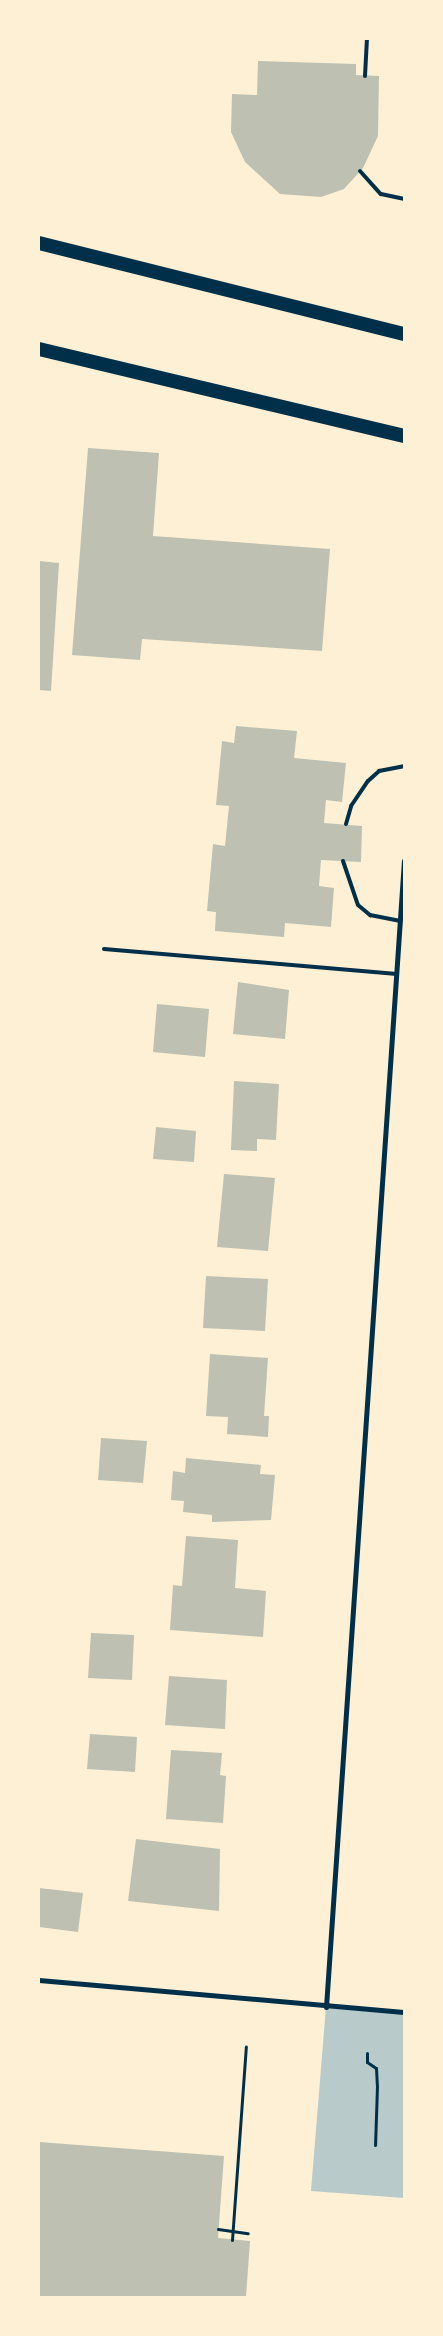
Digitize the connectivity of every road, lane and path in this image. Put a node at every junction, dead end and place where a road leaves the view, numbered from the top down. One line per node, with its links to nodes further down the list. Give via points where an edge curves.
1 (367, 39): 2 (lane)
2 (365, 76)
3 (360, 171): 4 (lane, via 382,194)
4 (404, 200)
5 (39, 243): 6 (highway)
6 (404, 334)
7 (39, 349): 8 (highway)
8 (404, 436)
9 (404, 766): 10 (lane, via 380,771 368,781 351,806)
10 (346, 824)
11 (343, 861): 13 (lane, via 358,905 370,915)
12 (404, 861): 13 (street)
13 (400, 921): 15 (street)
14 (104, 949): 15 (lane)
15 (396, 974): 17 (street)
16 (39, 1980): 17 (street)
17 (326, 2008): 18 (street)
18 (404, 2012)
19 (246, 2047): 23 (path)
20 (367, 2053): 21 (path, via 367,2062 376,2068 378,2086)
21 (375, 2145)
22 (218, 2229): 23 (path)
23 (233, 2231): 24 (path); 25 (path)
24 (248, 2233)
25 (232, 2240)

